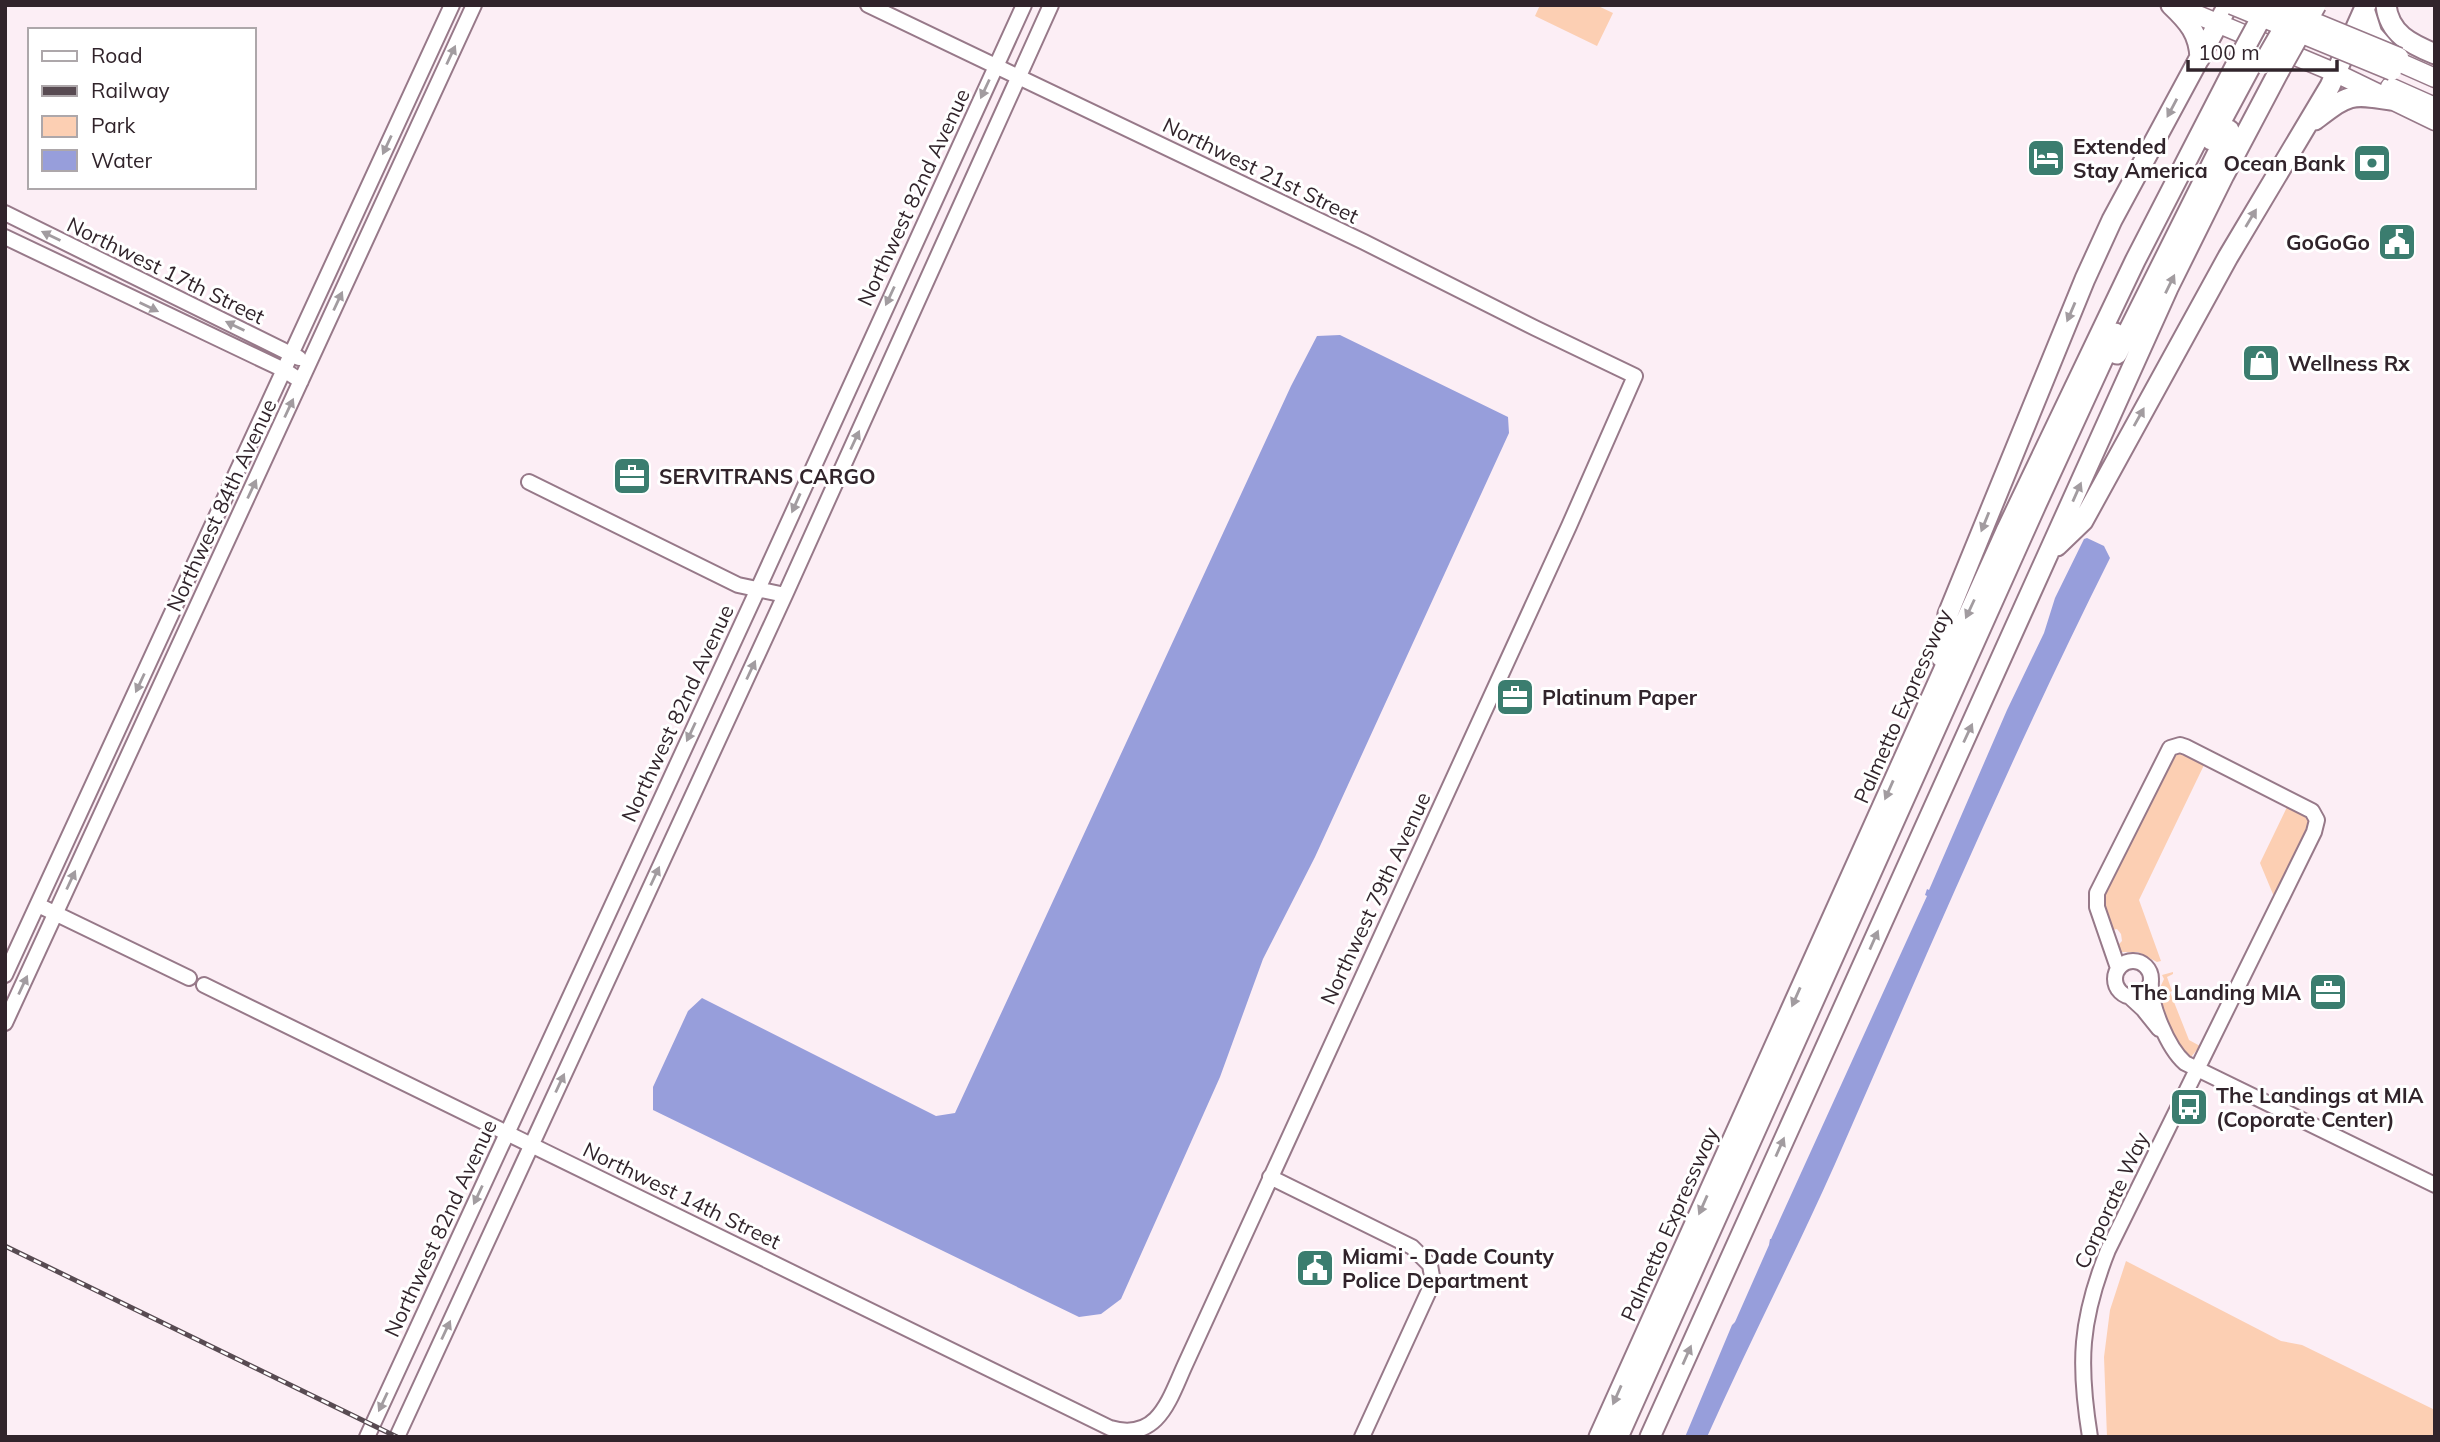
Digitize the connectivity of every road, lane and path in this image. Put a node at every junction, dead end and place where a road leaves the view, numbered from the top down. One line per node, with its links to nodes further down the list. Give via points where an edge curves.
1 (452, 5): 32 (street, Northwest 84th Avenue, one-way to 32)
2 (474, 5): 33 (street, Northwest 84th Avenue, one-way to 2)
3 (868, 5): 20 (street, Northwest 21st Street)
4 (1024, 5): 20 (street, Northwest 82nd Avenue)
5 (1051, 5): 23 (street)
6 (2173, 5): 14 (main road); 17 (highway, via 2193,28)
7 (2230, 5): 14 (highway); 19 (main road, bridge)
8 (2270, 5): 15 (main road); 18 (highway, Palmetto Expressway, bridge); 19 (main road, bridge)
9 (2284, 5): 18 (highway, bridge)
10 (2297, 5): 18 (highway, bridge)
11 (2316, 5): 18 (highway, Palmetto Expressway, bridge)
12 (2386, 5): 16 (highway, via 2388,20 2397,33)
13 (2365, 7): 15 (highway); 19 (highway, via 2372,34)
14 (2218, 23): 17 (highway); 22 (main road)
15 (2349, 40): 19 (main road); 22 (highway)
16 (2435, 54)
17 (2200, 58): 41 (highway, one-way to 41, via 2085,278 1948,614)
18 (2260, 62): 38 (highway, Palmetto Expressway, one-way to 18, via 2224,175); 41 (highway, Palmetto Expressway, one-way to 41, via 2129,273); 65 (highway, via 2168,223 2075,419); 66 (highway, via 2126,334)
19 (2396, 63): 21 (main road); 24 (main road); 25 (main road)
20 (996, 66): 23 (street, Northwest 21st Street); 39 (street, Northwest 82nd Avenue, one-way to 39)
21 (2435, 73)
22 (2336, 74): 26 (main road); 27 (main road, via 2379,82); 29 (highway)
23 (1020, 77): 35 (street, Northwest 21st Street); 40 (street, one-way to 23)
24 (2435, 78)
25 (2435, 90)
26 (2390, 100): 28 (main road); 29 (highway, via 2353,95)
27 (2435, 107)
28 (2435, 121)
29 (2305, 126): 38 (highway, one-way to 29, via 2083,521)
30 (5, 213): 32 (street, Northwest 17th Street, one-way to 30)
31 (5, 237): 34 (street, Northwest 17th Street, one-way to 34)
32 (291, 354): 33 (street, Northwest 17th Street); 34 (street, Northwest 84th Avenue)
33 (310, 363): 36 (street, Northwest 84th Avenue)
34 (284, 370): 36 (street, Northwest 17th Street); 42 (street, Northwest 84th Avenue, one-way to 42)
35 (1635, 376): 57 (street, Northwest 79th Avenue)
36 (301, 382): 43 (street, Northwest 84th Avenue, one-way to 36)
37 (529, 482): 39 (street, via 738,585)
38 (2049, 554): 59 (highway, Palmetto Expressway, one-way to 38)
39 (758, 589): 40 (street); 55 (street, Northwest 82nd Avenue, one-way to 55)
40 (785, 595): 56 (street, one-way to 40)
41 (1937, 682): 64 (highway, Palmetto Expressway, one-way to 64)
42 (94, 782): 43 (street); 44 (street, Northwest 84th Avenue)
43 (112, 791): 45 (street, Northwest 84th Avenue, one-way to 43)
44 (38, 905): 45 (street); 47 (street, Northwest 84th Avenue)
45 (56, 914): 48 (street); 52 (street, Northwest 84th Avenue, one-way to 45)
46 (2119, 968): 49 (street, via 2130,961 2142,963); 51 (street, via 2116,986); 54 (street, Corporate Way, via 2097,907 2097,893 2170,748 2186,747 2312,811 2317,820 2314,832)
47 (5, 975)
48 (189, 978)
49 (2151, 981): 51 (street, via 2144,994); 53 (street, via 2151,996)
50 (204, 985): 55 (street, Northwest 14th Street)
51 (2130, 998): 53 (street)
52 (5, 1023)
53 (2169, 1041): 54 (street, via 2179,1057)
54 (2197, 1070): 58 (street); 69 (street, Corporate Way, via 2094,1287 2082,1352)
55 (507, 1133): 56 (street, Northwest 14th Street); 61 (street, Northwest 82nd Avenue, one-way to 61)
56 (531, 1145): 60 (street, Northwest 14th Street, via 1110,1428 1130,1434); 62 (street, one-way to 56)
57 (1270, 1177): 60 (street, Northwest 79th Avenue, via 1165,1409); 63 (street, via 1412,1247 1430,1265 1433,1282)
58 (2435, 1185)
59 (1659, 1417): 67 (highway, Palmetto Expressway); 68 (highway)
60 (1144, 1432)
61 (367, 1437)
62 (397, 1437)
63 (1362, 1437)
64 (1599, 1437)
65 (1618, 1437)
66 (1630, 1437)
67 (1650, 1437)
68 (1658, 1437)
69 (2090, 1437)

